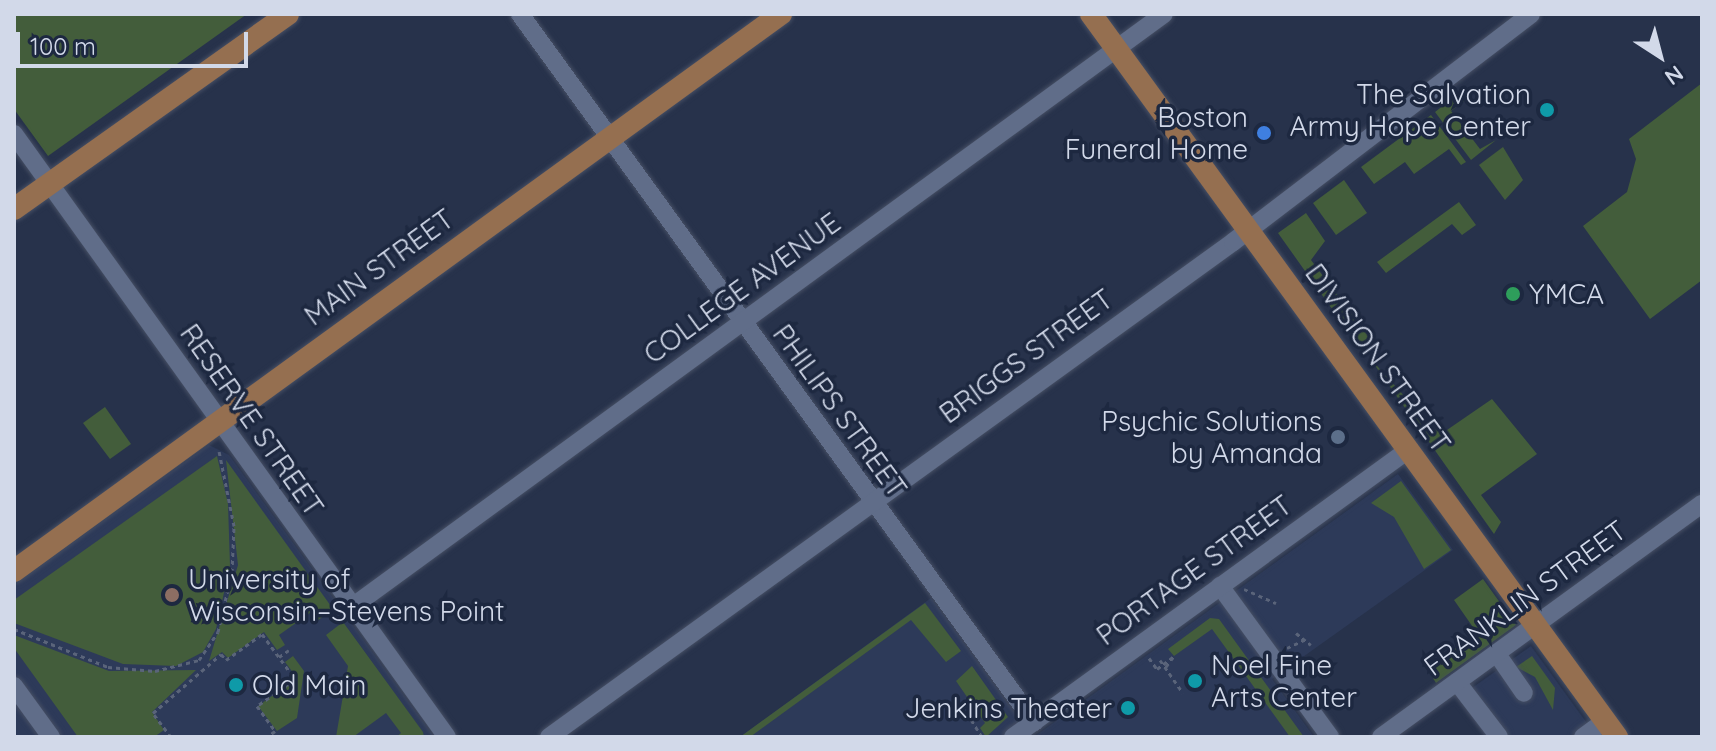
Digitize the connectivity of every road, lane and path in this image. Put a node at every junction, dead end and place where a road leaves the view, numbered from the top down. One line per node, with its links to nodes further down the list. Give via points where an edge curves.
1 (520, 14): 9 (street, PHILIPS STREET)
2 (781, 14): 9 (main road, MAIN STREET)
3 (1091, 14): 7 (main road, DIVISION STREET)
4 (1164, 14): 7 (street, COLLEGE AVENUE)
5 (1531, 14): 12 (street, BRIGGS STREET)
6 (285, 15): 10 (main road)
7 (1117, 49): 12 (main road, DIVISION STREET); 13 (street, COLLEGE AVENUE)
8 (14, 134): 10 (street, RESERVE STREET)
9 (609, 136): 13 (street, PHILIPS STREET); 14 (main road, MAIN STREET)
10 (50, 183): 11 (main road); 14 (street, RESERVE STREET)
11 (14, 209)
12 (1248, 231): 15 (main road, DIVISION STREET); 17 (street, BRIGGS STREET)
13 (742, 322): 17 (street, PHILIPS STREET); 23 (street, COLLEGE AVENUE)
14 (218, 423): 19 (main road, MAIN STREET); 23 (street, RESERVE STREET)
15 (1409, 449): 20 (street, PORTAGE STREET); 24 (main road, DIVISION STREET)
16 (219, 451): 34 (path, via 234,526 232,572 218,632)
17 (872, 502): 41 (street, PHILIPS STREET); 49 (street, BRIGGS STREET)
18 (1702, 504): 24 (street, FRANKLIN STREET)
19 (14, 571)
20 (1220, 586): 41 (street, PORTAGE STREET); 52 (street)
21 (1244, 589): 22 (path)
22 (1276, 603)
23 (352, 607): 48 (street, RESERVE STREET)
24 (1536, 625): 31 (street, FRANKLIN STREET); 42 (main road, DIVISION STREET)
25 (14, 629): 34 (path, via 108,667 155,671)
26 (1296, 633): 27 (path)
27 (1304, 640): 28 (path); 29 (path)
28 (1311, 645)
29 (1287, 648)
30 (289, 650): 32 (path)
31 (1497, 654): 36 (street, FRANKLIN STREET); 39 (street)
32 (279, 657): 35 (path, via 262,634); 47 (path, via 295,679 257,706 275,731)
33 (1149, 658): 38 (path, bridge, via 1157,669 1163,664)
34 (199, 660): 35 (path)
35 (204, 667): 43 (path, via 153,713)
36 (1457, 682): 53 (street, FRANKLIN STREET); 54 (street)
37 (14, 686): 44 (street)
38 (1183, 693)
39 (1524, 693)
40 (967, 713): 50 (path)
41 (1034, 722): 51 (street, PORTAGE STREET)
42 (1611, 729): 55 (street)
43 (169, 736)
44 (51, 737)
45 (215, 737): 46 (path)
46 (224, 737)
47 (267, 737)
48 (447, 737)
49 (549, 737)
50 (982, 737)
51 (1013, 737)
52 (1330, 737)
53 (1381, 737)
54 (1499, 737)
55 (1583, 737)

